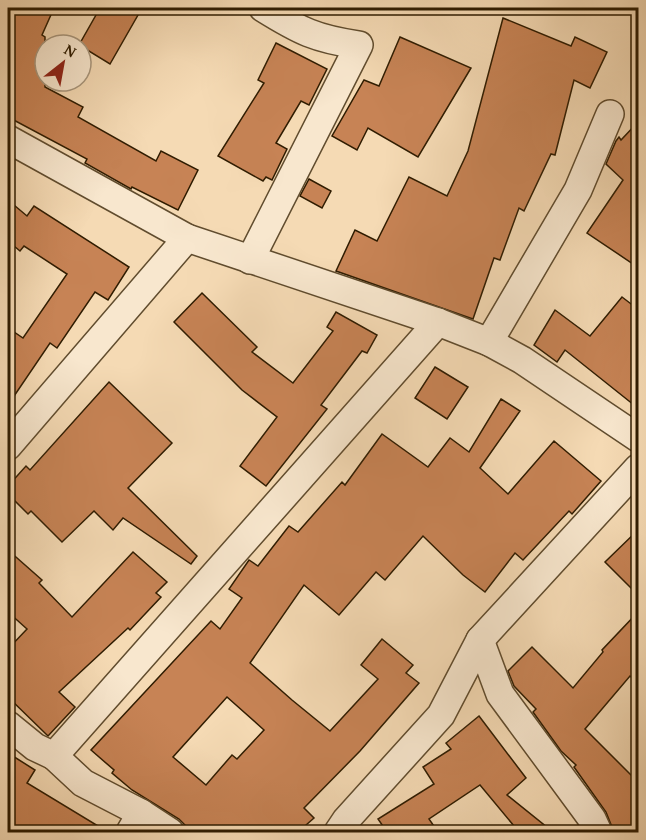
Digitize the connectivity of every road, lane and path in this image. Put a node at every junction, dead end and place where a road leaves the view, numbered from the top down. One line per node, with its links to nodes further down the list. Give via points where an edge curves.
1 (263, 8): 5 (street, via 323,40 359,45)
2 (610, 114): 7 (street, via 578,190)
3 (8, 139): 4 (street)
4 (187, 238): 5 (street); 9 (street)
5 (250, 260): 6 (street)
6 (438, 322): 7 (street); 13 (street)
7 (489, 342): 8 (street)
8 (639, 438)
9 (8, 446)
10 (639, 468): 11 (street)
11 (480, 640): 16 (street, via 441,715); 17 (street, via 500,694)
12 (8, 725): 13 (street, via 35,747)
13 (54, 756): 14 (street, via 82,783)
14 (136, 823): 15 (street)
15 (170, 832)
16 (338, 832)
17 (598, 832)

